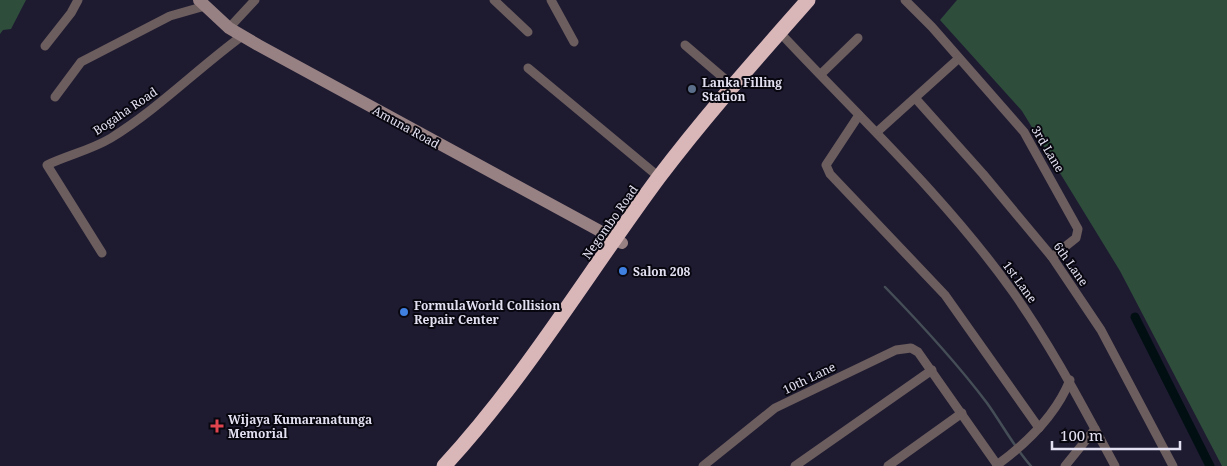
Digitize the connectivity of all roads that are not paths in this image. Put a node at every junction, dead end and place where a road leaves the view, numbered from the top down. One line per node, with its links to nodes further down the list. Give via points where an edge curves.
1 (78, 0): 16 (street)
2 (255, 0): 9 (street)
3 (494, 0): 10 (street)
4 (550, 0): 14 (street)
5 (808, 0): 20 (highway, Negombo Road)
6 (818, 0): 12 (highway, Negombo Road)
7 (905, 0): 17 (street, 3rd Lane)
8 (202, 3): 9 (street, Amuna Road); 21 (street, via 81,62)
9 (229, 28): 11 (street, Amuna Road)
10 (528, 32)
11 (242, 36): 26 (street, Amuna Road); 27 (street, Bogaha Road, via 202,65 149,113 87,151 72,153 47,165)
12 (785, 38): 19 (street, 1st Lane); 26 (highway, Negombo Road, via 697,140)
13 (858, 38): 19 (street)
14 (574, 42)
15 (685, 45): 20 (street)
16 (45, 46)
17 (958, 58): 22 (street); 28 (street, 3rd Lane, via 1024,132 1078,229 1076,238)
18 (528, 68): 25 (street)
19 (821, 74): 23 (street, 1st Lane)
20 (733, 86): 25 (highway, Negombo Road)
21 (55, 97)
22 (916, 99): 24 (street); 28 (street, 6th Lane)
23 (859, 114): 24 (street, 1st Lane); 32 (street, via 826,164 830,174 945,296)
24 (877, 132): 30 (street, 1st Lane, via 977,245)
25 (659, 177): 26 (highway, Negombo Road)
26 (618, 241): 35 (highway, Negombo Road, via 474,434); 36 (highway, Negombo Road, via 535,368 479,441)
27 (102, 254)
28 (1052, 256): 42 (street, 6th Lane, via 1101,330)
29 (932, 370): 31 (street); 37 (street, 10th Lane, via 911,348 896,350 774,408); 38 (street)
30 (1070, 380): 32 (street, via 1062,398); 33 (street, 1st Lane)
31 (962, 413): 34 (street); 39 (street)
32 (1039, 428): 34 (street, via 1013,453)
33 (1095, 429): 40 (street); 41 (street, 1st Lane)
34 (994, 464)
35 (444, 466)
36 (455, 466)
37 (703, 466)
38 (795, 466)
39 (888, 466)
40 (1065, 466)
41 (1115, 466)
42 (1173, 466)

